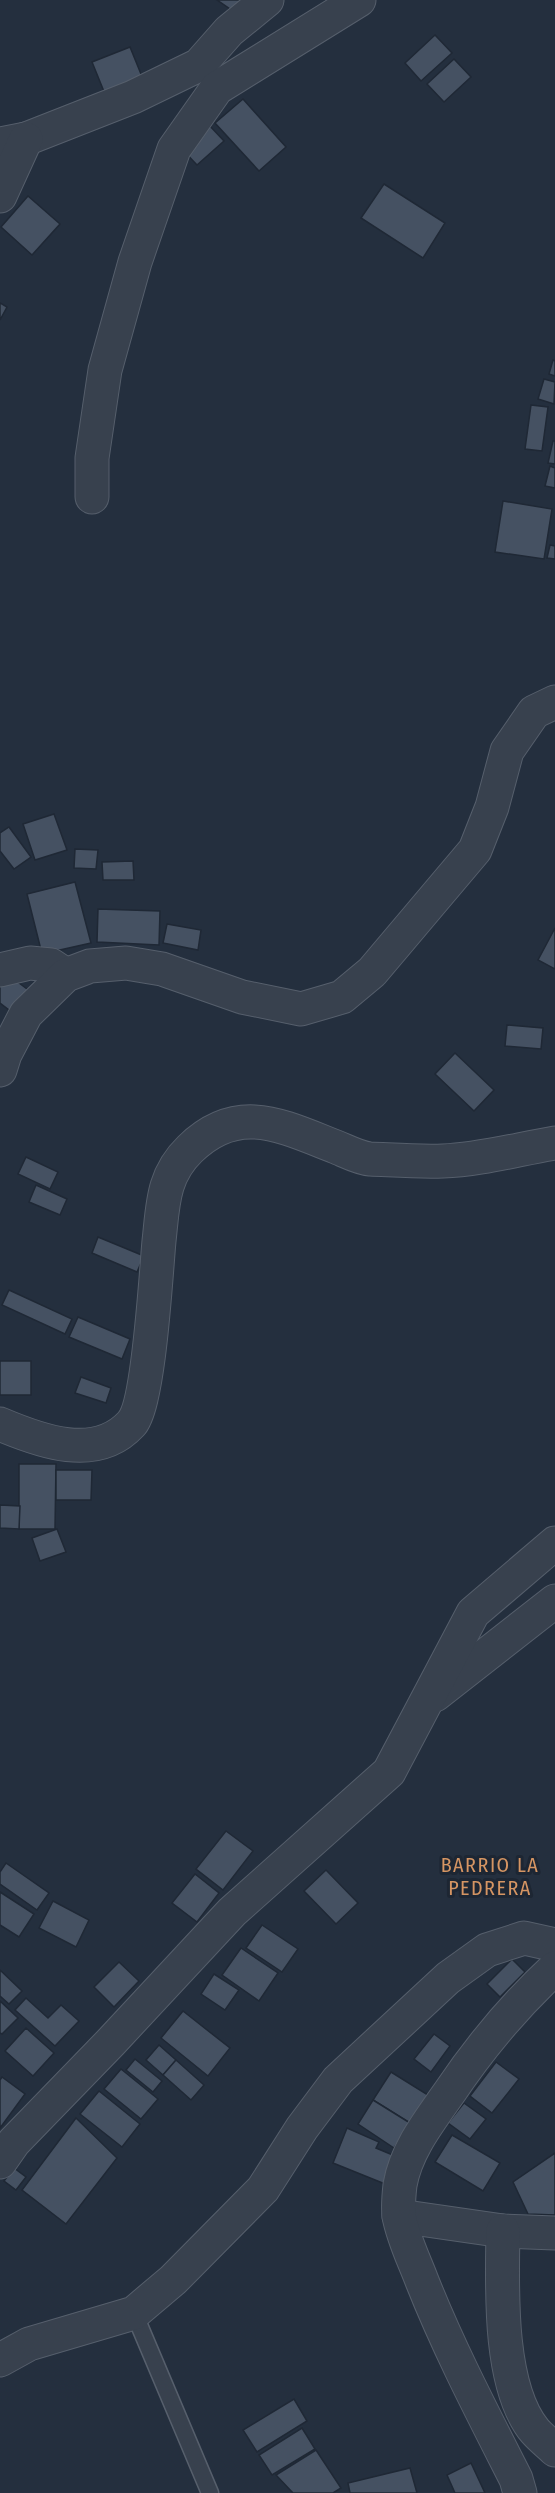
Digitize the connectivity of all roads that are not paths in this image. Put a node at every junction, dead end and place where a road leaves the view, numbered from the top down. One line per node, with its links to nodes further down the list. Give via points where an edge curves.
1 (266, 0): 3 (street, via 229,31 199,65 133,98)
2 (359, 0): 5 (street, via 217,87 174,149 135,262 105,370 92,458)
3 (13, 141): 4 (street)
4 (0, 196)
5 (92, 497)
6 (555, 702): 8 (street, via 534,712 507,751 475,850 372,972 342,997 301,1009 242,997 162,969 126,963 90,966)
7 (0, 969): 8 (street, via 30,963 51,965)
8 (66, 975): 9 (street, via 26,1014)
9 (0, 1070)
10 (555, 1143): 11 (street, via 444,1161 366,1159 287,1128 243,1120 213,1130 189,1150 167,1179 148,1360 133,1423 108,1441 73,1446 35,1438)
11 (0, 1424)
12 (555, 1543): 14 (street, via 473,1613)
13 (555, 1601): 14 (street)
14 (427, 1702): 17 (street, via 389,1772 232,1912 14,2142)
15 (555, 1945): 21 (street, via 524,1938 487,1950 448,1978 338,2080 263,2189 173,2280)
16 (555, 1968): 18 (street, via 499,2025 425,2125 400,2184)
17 (0, 2162)
18 (399, 2216): 19 (street); 25 (street, via 430,2301)
19 (502, 2230): 20 (street); 23 (street, via 502,2284 513,2389 534,2430)
20 (555, 2233)
21 (134, 2313): 22 (street, via 29,2344); 24 (lane)
22 (0, 2360)
23 (555, 2450)
24 (210, 2493)
25 (520, 2493)

